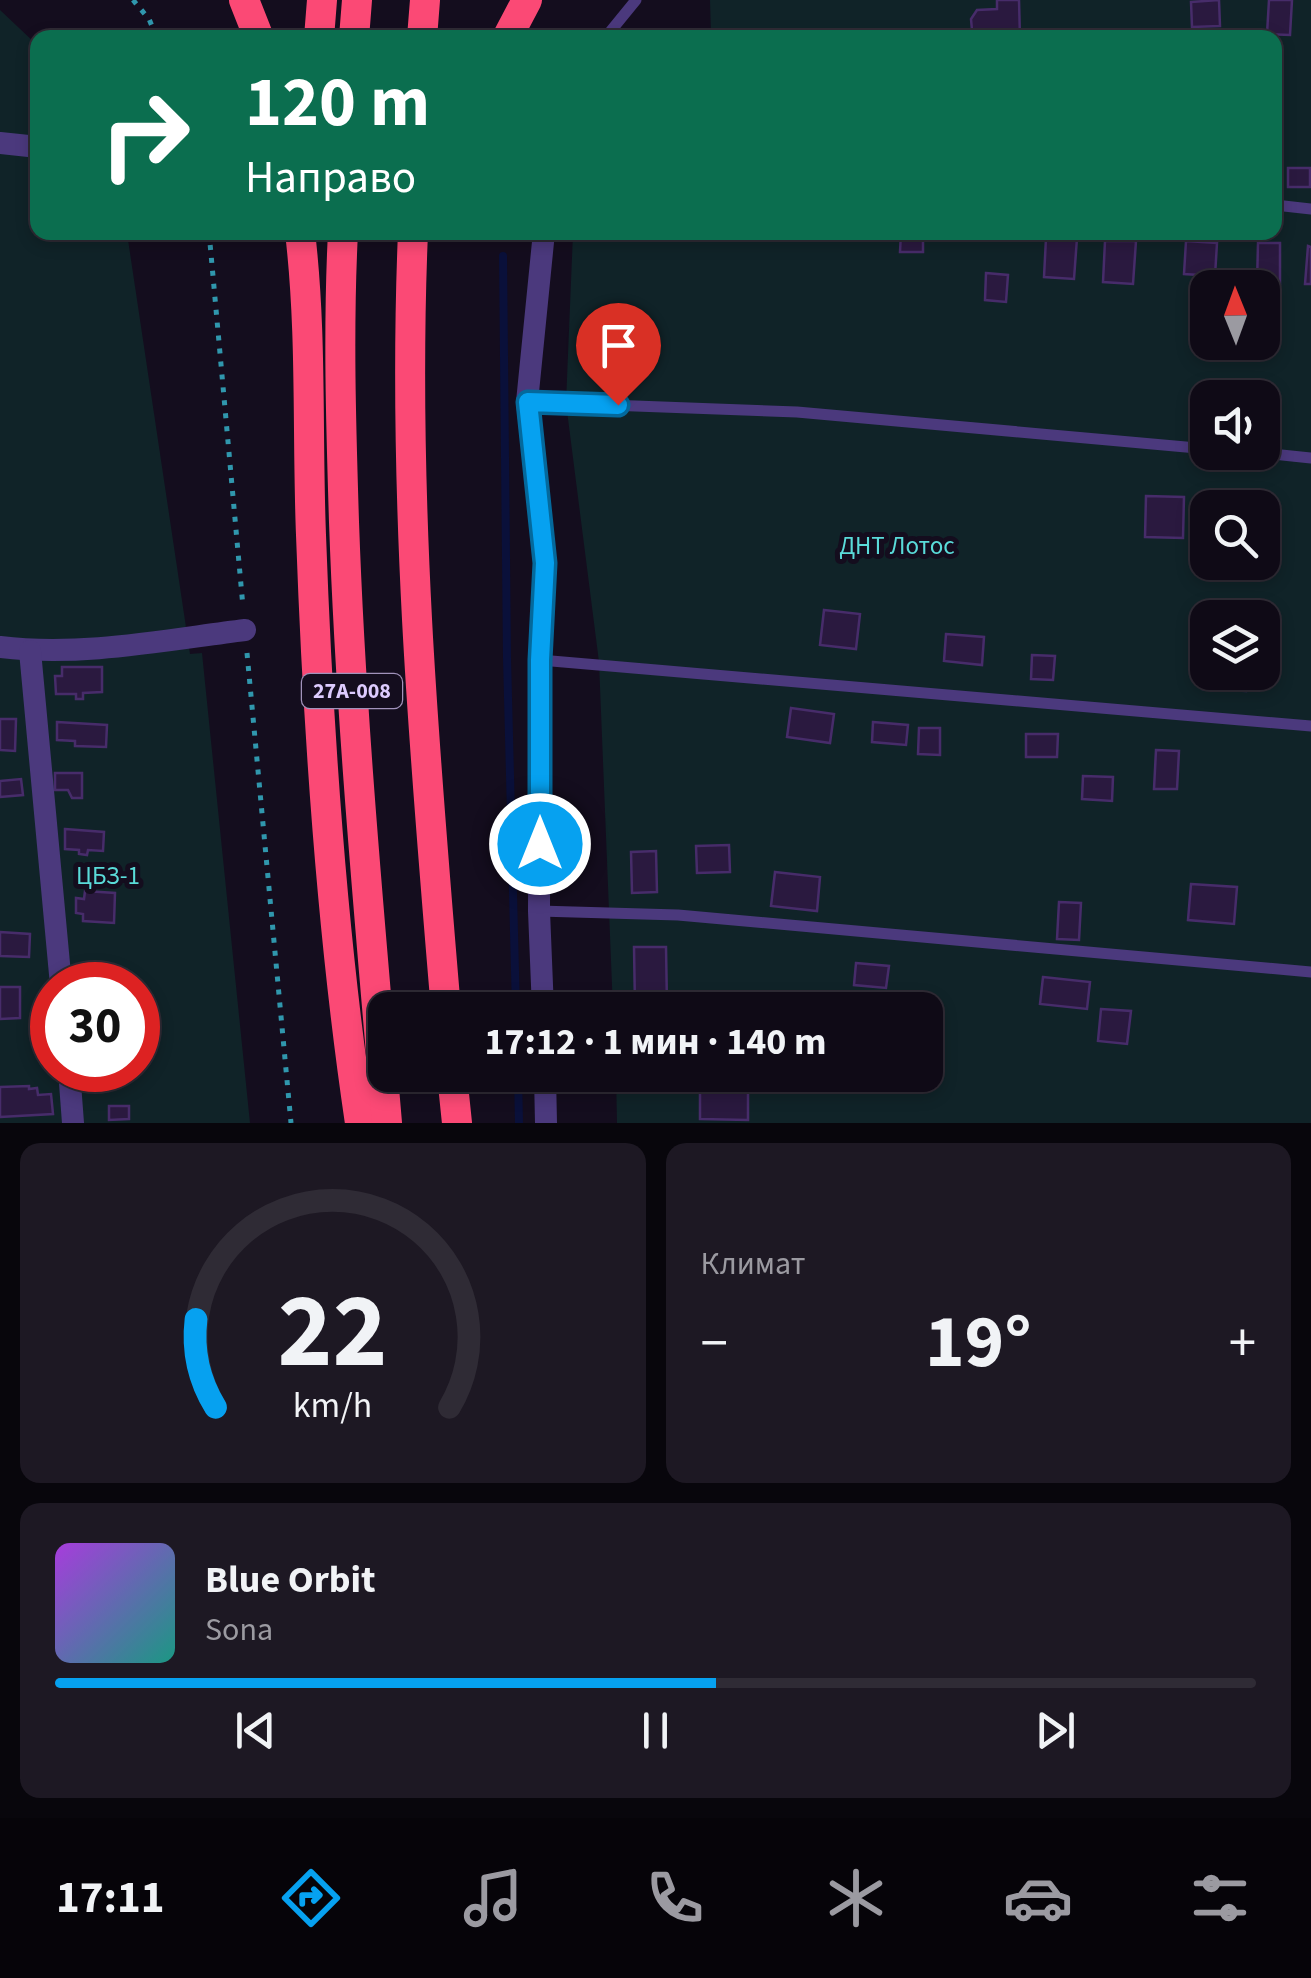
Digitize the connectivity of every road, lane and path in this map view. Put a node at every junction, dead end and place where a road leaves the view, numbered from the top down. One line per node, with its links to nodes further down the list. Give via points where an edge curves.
1 (133, 0): 8 (path)
2 (244, 0): 9 (highway)
3 (322, 0): 10 (highway)
4 (357, 0): 11 (highway)
5 (425, 0): 12 (highway)
6 (528, 0): 13 (highway)
7 (636, 0): 14 (lane)
8 (154, 30)
9 (256, 30)
10 (320, 30)
11 (355, 30)
12 (423, 30)
13 (511, 30)
14 (611, 30)
15 (0, 143): 16 (street)
16 (30, 146)
17 (1282, 206): 18 (lane)
18 (1311, 209)
19 (211, 240): 30 (path)
20 (303, 240): 45 (highway, via 317,689)
21 (343, 240): 46 (highway, 27А-008, via 340,417 348,642)
22 (413, 240): 25 (highway, 27А-008)
23 (424, 240): 25 (highway)
24 (543, 240): 26 (street)
25 (412, 271): 38 (highway, 27А-008, via 416,619)
26 (528, 402): 27 (lane, via 797,412); 33 (street, via 545,563)
27 (1190, 446)
28 (1280, 455): 29 (lane)
29 (1311, 458)
30 (245, 630): 32 (street); 44 (path)
31 (0, 647): 32 (street)
32 (30, 651): 36 (street)
33 (540, 660): 34 (lane); 35 (street)
34 (1311, 726)
35 (540, 911): 37 (lane, via 678,915); 39 (street)
36 (59, 962)
37 (1311, 972)
38 (444, 992)
39 (542, 992)
40 (70, 1092): 43 (street)
41 (453, 1092): 47 (highway)
42 (545, 1092): 48 (street)
43 (74, 1123)
44 (291, 1123)
45 (360, 1123)
46 (387, 1123)
47 (456, 1123)
48 (546, 1123)

